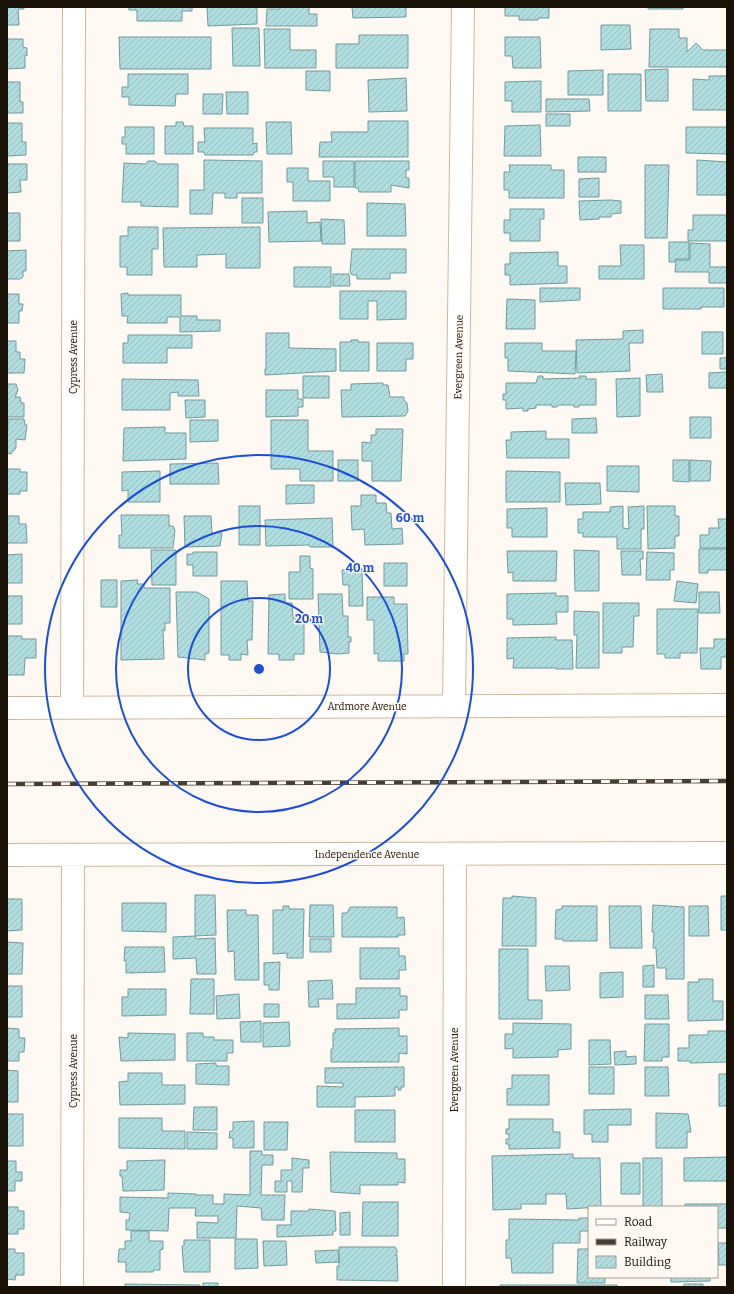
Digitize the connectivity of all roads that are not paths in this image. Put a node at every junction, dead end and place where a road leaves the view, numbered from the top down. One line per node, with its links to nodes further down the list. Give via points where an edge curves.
1 (74, 7): 5 (street, Cypress Avenue)
2 (463, 7): 4 (street, Evergreen Avenue)
3 (727, 705): 4 (street, Ardmore Avenue)
4 (454, 706): 5 (street, Ardmore Avenue)
5 (72, 707): 6 (street, Ardmore Avenue)
6 (7, 708)
7 (727, 853): 8 (street, Independence Avenue)
8 (455, 854): 10 (street, Independence Avenue); 12 (street, Evergreen Avenue)
9 (7, 855): 10 (street, Independence Avenue)
10 (73, 855): 11 (street, Cypress Avenue)
11 (72, 1287)
12 (454, 1287)

